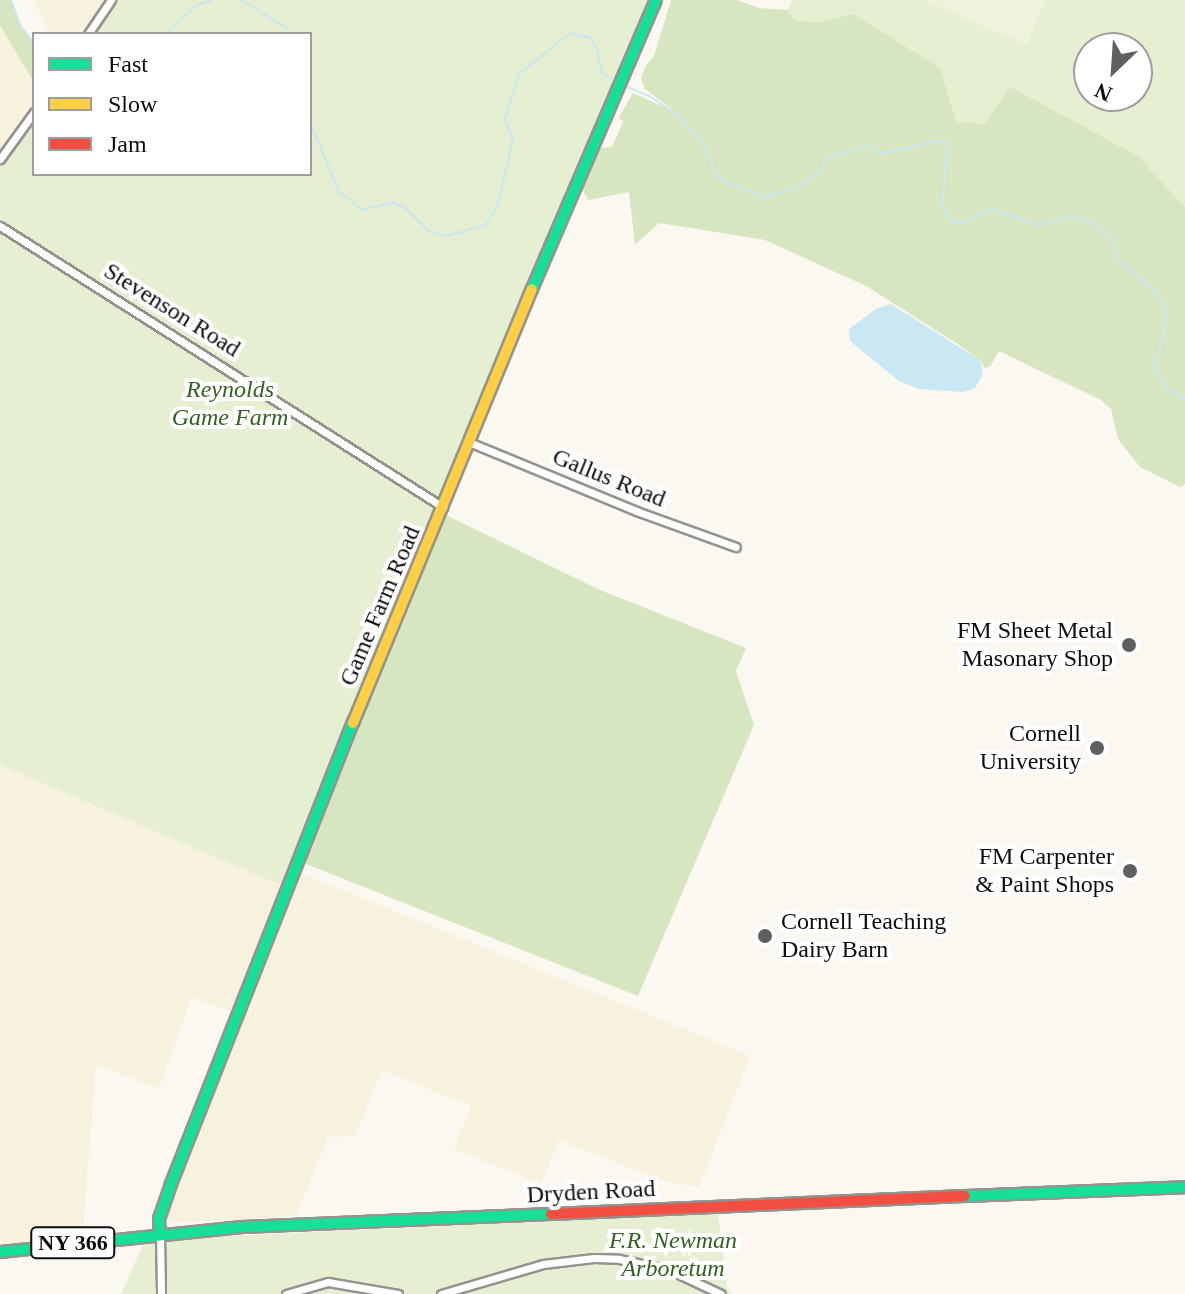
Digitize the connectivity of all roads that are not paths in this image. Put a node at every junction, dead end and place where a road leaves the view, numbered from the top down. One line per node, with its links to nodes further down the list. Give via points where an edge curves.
1 (111, 0): 3 (street)
2 (656, 0): 7 (street, Game Farm Road)
3 (89, 32)
4 (32, 115): 5 (street)
5 (0, 159)
6 (0, 226): 8 (street, Stevenson Road)
7 (469, 442): 8 (street, Game Farm Road); 9 (street, Gallus Road)
8 (443, 507): 11 (street, Game Farm Road, via 331,775 171,1184 160,1214)
9 (736, 547)
10 (1185, 1187): 11 (street, Dryden Road / NY 366)
11 (160, 1234): 12 (street, Dryden Road / NY 366); 13 (street)
12 (0, 1252)
13 (161, 1294)
14 (286, 1294): 15 (street, via 328,1282)
15 (398, 1294)
16 (441, 1294): 17 (street, via 543,1264 594,1258 670,1270)
17 (721, 1294)

